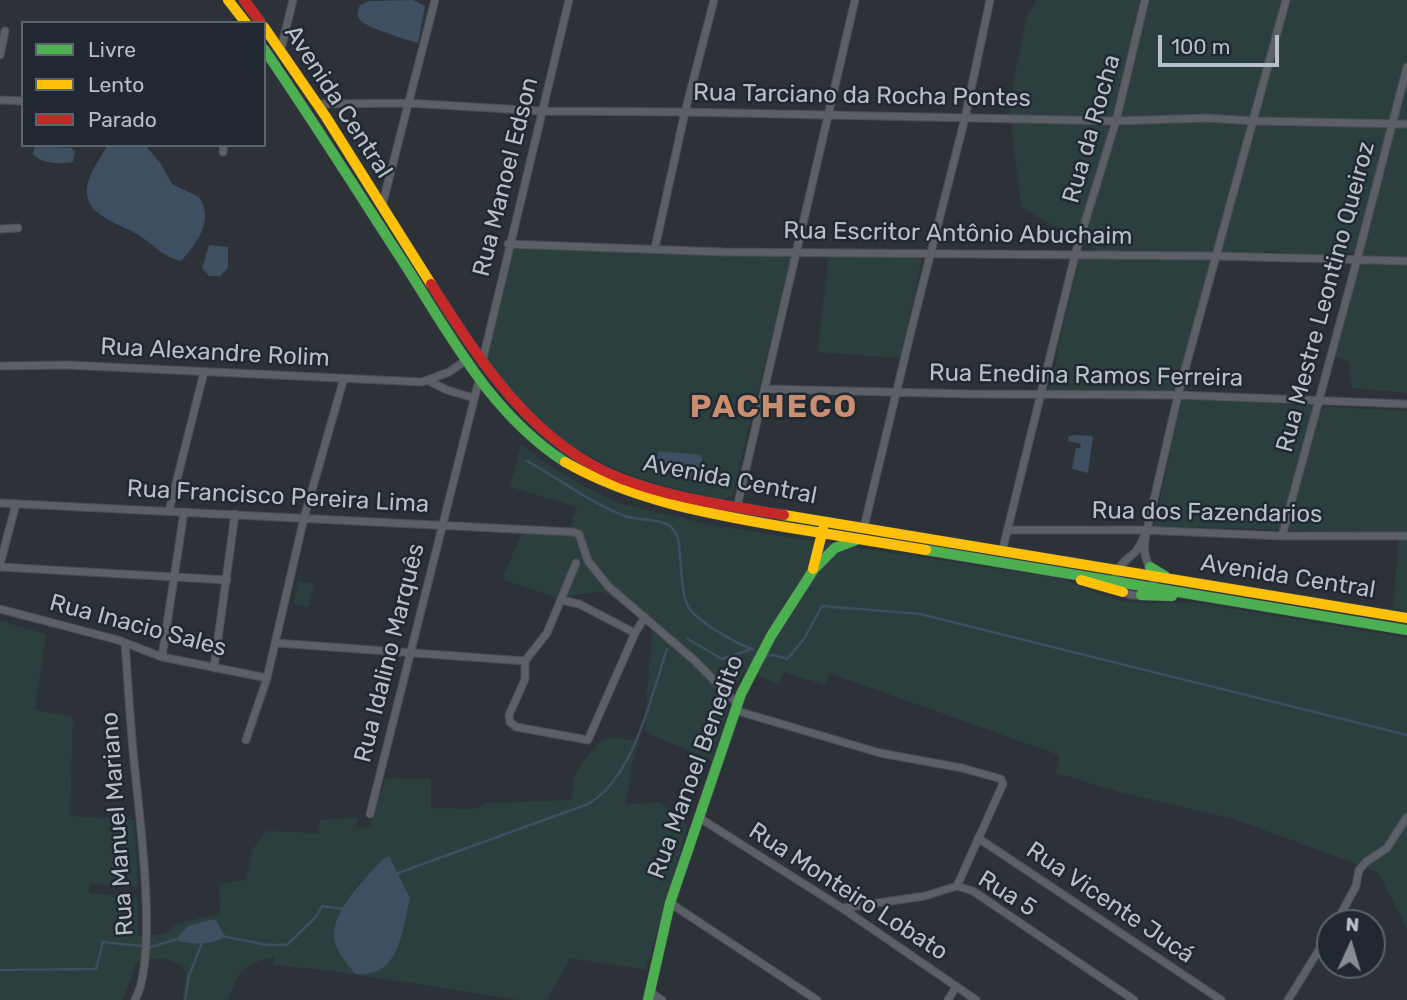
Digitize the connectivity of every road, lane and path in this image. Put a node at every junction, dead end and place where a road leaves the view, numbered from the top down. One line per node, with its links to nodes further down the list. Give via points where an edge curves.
1 (228, 0): 11 (main road, Avenida Central)
2 (244, 0): 12 (main road, Avenida Central)
3 (293, 0): 15 (street)
4 (435, 0): 21 (street)
5 (569, 0): 23 (street, Rua Manoel Edson)
6 (714, 0): 24 (street)
7 (855, 0): 25 (street)
8 (990, 0): 26 (street)
9 (1144, 0): 27 (street, Rua da Rocha)
10 (1286, 0): 28 (street)
11 (244, 21)
12 (260, 21)
13 (266, 30): 15 (main road, Avenida Central)
14 (5, 31): 17 (street)
15 (281, 49): 22 (main road, Avenida Central)
16 (266, 52): 42 (main road, Avenida Central)
17 (0, 55)
18 (1407, 67): 29 (street, Rua Mestre Leontino Queiroz)
19 (0, 100): 20 (street)
20 (21, 101)
21 (407, 103): 22 (street, Rua Tarciano da Rocha Pontes); 23 (street, Rua Tarciano da Rocha Pontes); 31 (street)
22 (316, 104): 31 (main road, Avenida Central)
23 (541, 111): 24 (street, Rua Tarciano da Rocha Pontes); 34 (street, Rua Manoel Edson)
24 (685, 112): 25 (street, Rua Tarciano da Rocha Pontes); 35 (street)
25 (828, 116): 26 (street, Rua Tarciano da Rocha Pontes); 36 (street)
26 (965, 118): 27 (street, Rua Tarciano da Rocha Pontes); 37 (street)
27 (1116, 121): 28 (street, Rua Tarciano da Rocha Pontes); 38 (street, Rua da Rocha)
28 (1254, 121): 29 (street, Rua Tarciano da Rocha Pontes); 39 (street)
29 (1391, 124): 30 (street, Rua Tarciano da Rocha Pontes); 40 (street, Rua Mestre Leontino Queiroz)
30 (1407, 124)
31 (381, 208): 43 (main road, Avenida Central)
32 (18, 228): 33 (street)
33 (0, 229)
34 (509, 244): 35 (street, Rua Escritor Antônio Abuchaim); 43 (street, Rua Manoel Edson)
35 (655, 248): 36 (street, Rua Escritor Antônio Abuchaim)
36 (798, 251): 37 (street, Rua Escritor Antônio Abuchaim); 49 (street)
37 (930, 253): 38 (street, Rua Escritor Antônio Abuchaim); 50 (street)
38 (1075, 255): 39 (street, Rua Escritor Antônio Abuchaim); 51 (street, Rua da Rocha)
39 (1216, 256): 40 (street, Rua Escritor Antônio Abuchaim); 52 (street)
40 (1357, 260): 41 (street, Rua Escritor Antônio Abuchaim); 54 (street, Rua Mestre Leontino Queiroz)
41 (1407, 261)
42 (465, 360): 47 (main road, Avenida Central); 48 (street)
43 (482, 363): 58 (main road, Avenida Central, via 520,411 579,457 625,481)
44 (0, 366): 45 (street, Rua Alexandre Rolim)
45 (204, 372): 46 (street, Rua Alexandre Rolim); 59 (street)
46 (344, 378): 48 (street, Rua Alexandre Rolim); 62 (street)
47 (479, 380): 53 (street, Rua Idalino Marquês); 68 (main road, Avenida Central, via 541,446 604,484 674,507)
48 (429, 381): 53 (street, Rua Alexandre Rolim)
49 (765, 389): 50 (street, Rua Enedina Ramos Ferreira); 58 (street)
50 (896, 391): 51 (street, Rua Enedina Ramos Ferreira); 65 (street)
51 (1042, 394): 52 (street, Rua Enedina Ramos Ferreira); 66 (street, Rua da Rocha)
52 (1178, 395): 54 (street, Rua Enedina Ramos Ferreira); 67 (street)
53 (474, 398): 64 (street, Rua Idalino Marquês)
54 (1319, 400): 55 (street, Rua Enedina Ramos Ferreira); 70 (street, Rua Mestre Leontino Queiroz)
55 (1407, 404)
56 (0, 503): 57 (street, Rua Francisco Pereira Lima)
57 (16, 504): 59 (street, Rua Francisco Pereira Lima); 77 (street)
58 (737, 507): 63 (main road, Avenida Central)
59 (169, 511): 60 (street, Rua Francisco Pereira Lima)
60 (184, 512): 61 (street, Rua Francisco Pereira Lima); 83 (street)
61 (235, 514): 62 (street, Rua Francisco Pereira Lima); 84 (street)
62 (304, 518): 64 (street, Rua Francisco Pereira Lima); 96 (street)
63 (825, 521): 65 (main road, Avenida Central); 69 (main road, Rua Manoel Benedito)
64 (441, 525): 91 (street, Rua Francisco Pereira Lima, via 579,534 588,561 608,587); 97 (street, Rua Idalino Marquês)
65 (864, 527): 73 (main road, Avenida Central)
66 (1007, 530): 67 (street, Rua dos Fazendarios); 73 (street, Rua da Rocha)
67 (1147, 530): 70 (street, Rua dos Fazendarios); 75 (street); 80 (street, via 1144,547)
68 (807, 531): 69 (main road, Avenida Central); 74 (main road, via 815,541)
69 (821, 534): 72 (main road, Avenida Central); 74 (main road, Rua Manoel Benedito)
70 (1282, 536): 71 (street, Rua dos Fazendarios)
71 (1407, 536)
72 (859, 539): 79 (main road, Rua Manoel Benedito, via 833,549); 81 (main road, Avenida Central)
73 (1002, 552): 78 (main road, Avenida Central)
74 (816, 555): 79 (main road, Rua Manoel Benedito)
75 (1126, 562): 78 (main road); 80 (street, via 1141,560); 82 (street)
76 (576, 563): 89 (street)
77 (0, 565): 83 (street)
78 (1102, 568): 82 (main road, Avenida Central)
79 (813, 570): 102 (main road, Rua Manoel Benedito, via 766,641)
80 (1152, 572): 82 (main road, Avenida Central); 85 (street); 92 (main road, Avenida Central)
81 (1064, 574): 82 (main road, Avenida Central); 86 (main road)
82 (1117, 576): 85 (main road, Avenida Central); 86 (street)
83 (174, 578): 84 (street); 98 (street)
84 (227, 580): 100 (street)
85 (1151, 588): 87 (street); 88 (main road, Avenida Central)
86 (1123, 592): 87 (street)
87 (1141, 595): 88 (main road)
88 (1194, 595): 93 (main road, Avenida Central)
89 (561, 600): 94 (street, via 579,604); 99 (street, via 547,633)
90 (0, 609): 95 (street, Rua Inacio Sales)
91 (645, 617): 94 (street); 102 (street, via 694,660)
92 (1407, 618)
93 (1407, 630)
94 (635, 633): 99 (street, via 588,740 516,727 510,722 525,679)
95 (125, 643): 98 (street, Rua Inacio Sales); 115 (street, Rua Manuel Mariano, via 146,897 141,989)
96 (276, 643): 97 (street); 101 (street)
97 (410, 654): 99 (street); 104 (street, Rua Idalino Marquês)
98 (162, 657): 100 (street, Rua Inacio Sales)
99 (525, 661)
100 (214, 668): 101 (street, Rua Inacio Sales)
101 (267, 678): 103 (street)
102 (735, 706): 105 (main road, Rua Manoel Benedito); 107 (street, via 880,752 1001,779 1003,784)
103 (246, 740)
104 (370, 814)
105 (698, 817): 109 (main road, Rua Manoel Benedito); 110 (street, Rua Monteiro Lobato)
106 (1407, 817): 111 (street, via 1387,848 1359,870)
107 (978, 838): 108 (street); 121 (street, Rua Vicente Jucá)
108 (957, 886): 110 (street, Rua 5, via 925,896); 120 (street, Rua 5, via 983,896)
109 (670, 903): 114 (main road, Rua Manoel Benedito); 117 (street)
110 (842, 908): 113 (street, Rua Monteiro Lobato)
111 (1344, 909)
112 (1316, 955): 122 (street)
113 (956, 986): 118 (street); 119 (street, Rua Monteiro Lobato)
114 (649, 996): 116 (street)
115 (135, 1000)
116 (662, 1000)
117 (817, 1000)
118 (947, 1000)
119 (976, 1000)
120 (1134, 1000)
121 (1221, 1000)
122 (1288, 1000)

